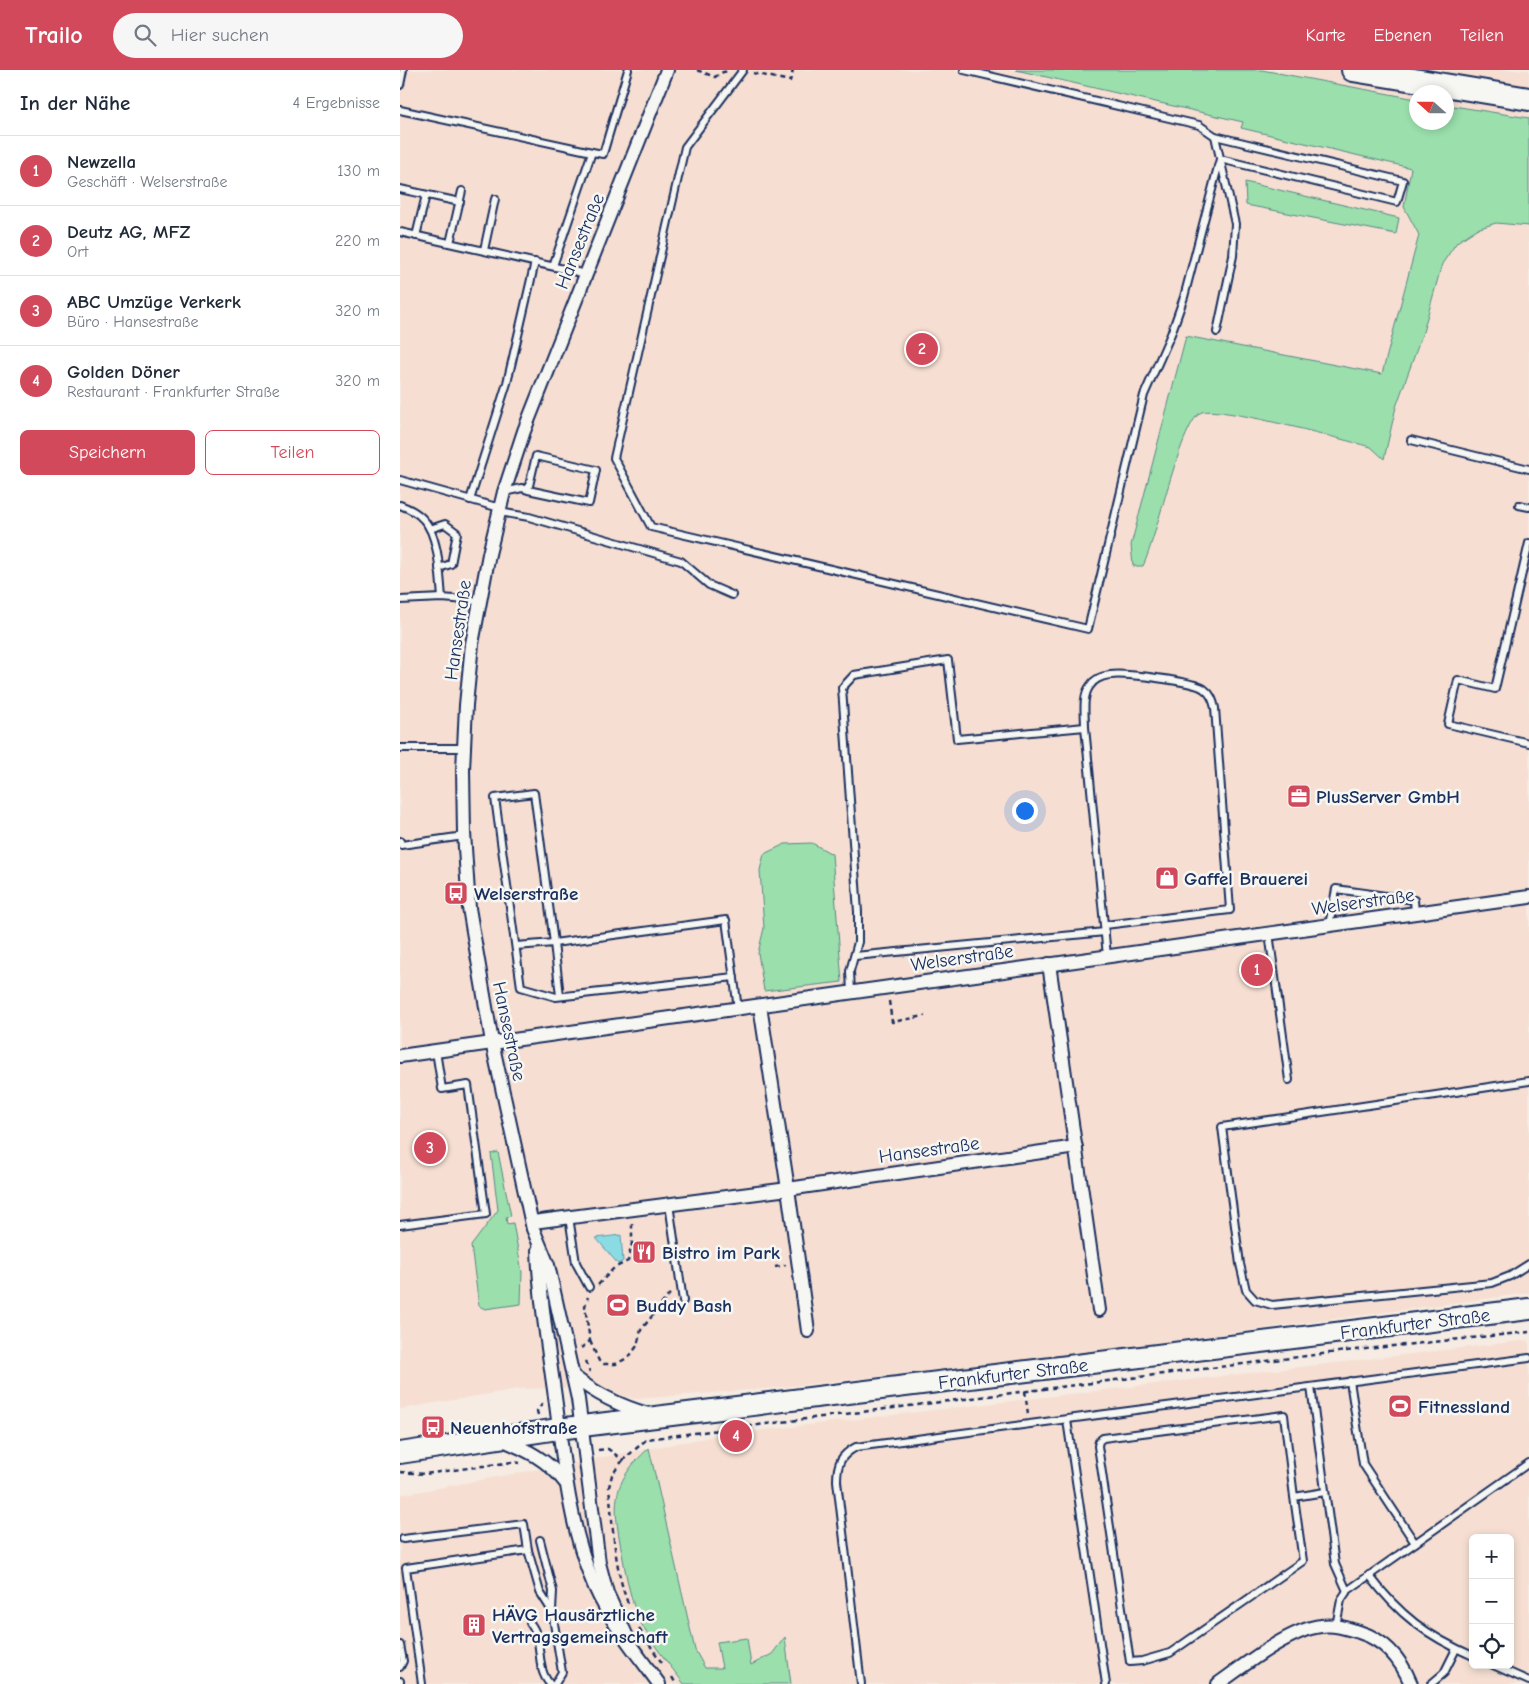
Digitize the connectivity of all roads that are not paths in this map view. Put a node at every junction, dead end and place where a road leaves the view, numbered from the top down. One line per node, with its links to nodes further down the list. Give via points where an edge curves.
1 (403, 70): 7 (lane)
2 (628, 70): 11 (lane, via 603,154)
3 (667, 70): 24 (street, Hansestraße)
4 (743, 70): 12 (lane, via 685,147 614,458 651,527 1088,628 1144,395 1184,297)
5 (964, 70): 10 (lane, via 1198,125)
6 (1353, 70): 8 (highway)
7 (400, 85)
8 (1529, 99)
9 (400, 110): 11 (lane)
10 (1215, 136): 12 (lane); 12 (lane, via 1403,181 1397,202)
11 (592, 152): 23 (lane)
12 (1220, 159): 25 (lane, via 1235,224 1233,256)
13 (400, 189): 15 (lane)
14 (462, 191): 17 (lane)
15 (426, 195): 17 (lane); 19 (lane)
16 (495, 199): 21 (lane)
17 (460, 202): 20 (lane)
18 (400, 232): 19 (lane)
19 (416, 236): 20 (lane)
20 (450, 243): 21 (lane)
21 (484, 250): 22 (lane)
22 (535, 262): 23 (lane); 31 (lane, via 507,383)
23 (554, 266): 24 (lane)
24 (586, 274): 30 (street, Hansestraße, via 524,430)
25 (1216, 332)
26 (1411, 440): 27 (lane)
27 (1529, 469)
28 (400, 480): 31 (lane)
29 (528, 490): 29 (lane, via 536,456 596,470 589,504); 30 (lane)
30 (504, 492): 35 (street, Hansestraße)
31 (470, 500): 35 (lane)
32 (400, 505): 36 (lane, via 423,519)
33 (1519, 505): 34 (lane)
34 (1529, 507)
35 (500, 510): 39 (lane, via 681,561 709,585); 42 (street, Hansestraße)
36 (430, 529): 38 (lane); 38 (lane, via 445,524 457,533 451,564)
37 (1529, 543): 44 (lane, via 1494,689 1458,680 1448,724)
38 (439, 568): 40 (lane)
39 (732, 595)
40 (442, 598): 41 (lane); 42 (lane)
41 (400, 600)
42 (479, 601): 46 (street, Hansestraße)
43 (1085, 727): 52 (lane); 52 (lane, via 1085,697 1090,686 1098,678 1110,675 1138,675 1202,687 1212,697 1215,708 1230,910); 56 (lane, via 957,739 948,660 854,675 847,679 842,688 858,912)
44 (1529, 743)
45 (400, 748): 46 (lane)
46 (464, 748): 47 (street, Hansestraße)
47 (464, 836): 48 (lane, via 400,845); 64 (street, Hansestraße, via 471,926)
48 (400, 841)
49 (1529, 897): 50 (street, Welserstraße)
50 (1415, 913): 51 (street, Welserstraße); 51 (lane, via 1414,900 1336,888)
51 (1329, 925): 53 (street, Welserstraße)
52 (1105, 928): 56 (lane); 57 (lane)
53 (1269, 933): 57 (street, Welserstraße); 67 (lane)
54 (554, 943): 55 (lane); 55 (lane, via 534,792 496,798); 59 (lane, via 726,920); 61 (lane)
55 (516, 946): 61 (lane, via 521,986)
56 (855, 956): 60 (lane, via 850,971)
57 (1107, 956): 58 (street, Welserstraße)
58 (1049, 964): 60 (street, Welserstraße); 69 (street)
59 (734, 977): 61 (lane); 63 (lane)
60 (850, 992): 62 (street, Welserstraße)
61 (560, 996)
62 (760, 1006): 63 (street, Welserstraße); 70 (street)
63 (738, 1009): 64 (street, Welserstraße)
64 (492, 1042): 65 (street, Welserstraße); 73 (street, Hansestraße)
65 (436, 1051): 66 (street, Welserstraße); 74 (lane, via 442,1089 468,1085 486,1214)
66 (400, 1056)
67 (1289, 1080)
68 (1529, 1081): 76 (lane, via 1222,1127 1240,1264 1246,1290 1255,1300 1272,1305 1492,1283)
69 (1076, 1147): 70 (street, Hansestraße); 80 (street)
70 (788, 1189): 71 (street, Hansestraße); 81 (street)
71 (669, 1204): 72 (street, Hansestraße); 78 (lane)
72 (569, 1217): 73 (street, Hansestraße); 77 (lane, via 576,1263)
73 (533, 1222): 75 (street, Hansestraße)
74 (400, 1226)
75 (537, 1240): 83 (street, Hansestraße, via 548,1265); 89 (street, Hansestraße, via 540,1297)
76 (1529, 1264)
77 (592, 1288)
78 (683, 1301)
79 (1529, 1309): 86 (main road, Frankfurter Straße)
80 (1099, 1310)
81 (808, 1331)
82 (1529, 1358): 84 (lane)
83 (573, 1376): 86 (street, via 595,1393); 88 (street, Hansestraße)
84 (1350, 1381): 85 (lane); 98 (lane, via 1363,1464)
85 (1311, 1387): 87 (lane); 94 (lane)
86 (657, 1417): 88 (main road, Frankfurter Straße)
87 (1067, 1420): 117 (lane, via 856,1447 843,1454 837,1467 837,1481); 118 (lane)
88 (583, 1426): 89 (main road, Frankfurter Straße); 105 (street, via 599,1563)
89 (558, 1429): 90 (main road, Frankfurter Straße); 93 (street)
90 (497, 1438): 91 (main road, Frankfurter Straße); 93 (street, via 541,1459)
91 (400, 1453)
92 (1529, 1463): 98 (lane)
93 (567, 1484): 105 (street, via 590,1575 608,1616)
94 (1325, 1492): 95 (lane); 101 (lane, via 1335,1564)
95 (1294, 1496): 95 (lane, via 1284,1415 1099,1441 1130,1662 1170,1653 1303,1561)
96 (403, 1539): 99 (lane, via 524,1524)
97 (540, 1540): 102 (lane, via 554,1591)
98 (1415, 1543): 100 (lane)
99 (528, 1550): 102 (lane, via 540,1592); 113 (lane, via 406,1568)
100 (1369, 1574): 101 (lane); 107 (lane, via 1406,1617)
101 (1346, 1591): 104 (lane)
102 (552, 1611): 115 (lane, via 562,1672)
103 (530, 1623): 114 (lane, via 538,1635 542,1676)
104 (1336, 1626): 112 (street, via 1310,1628 1288,1638); 119 (street, via 1382,1642 1404,1668)
105 (629, 1641): 116 (street)
106 (400, 1645): 109 (lane)
107 (1456, 1649): 108 (lane); 120 (lane, via 1444,1673)
108 (1469, 1654)
109 (400, 1667)
110 (1502, 1669): 111 (lane)
111 (1529, 1681)
112 (1222, 1683)
113 (422, 1684)
114 (550, 1684)
115 (555, 1684)
116 (659, 1684)
117 (861, 1684)
118 (1106, 1684)
119 (1411, 1684)
120 (1431, 1684)

